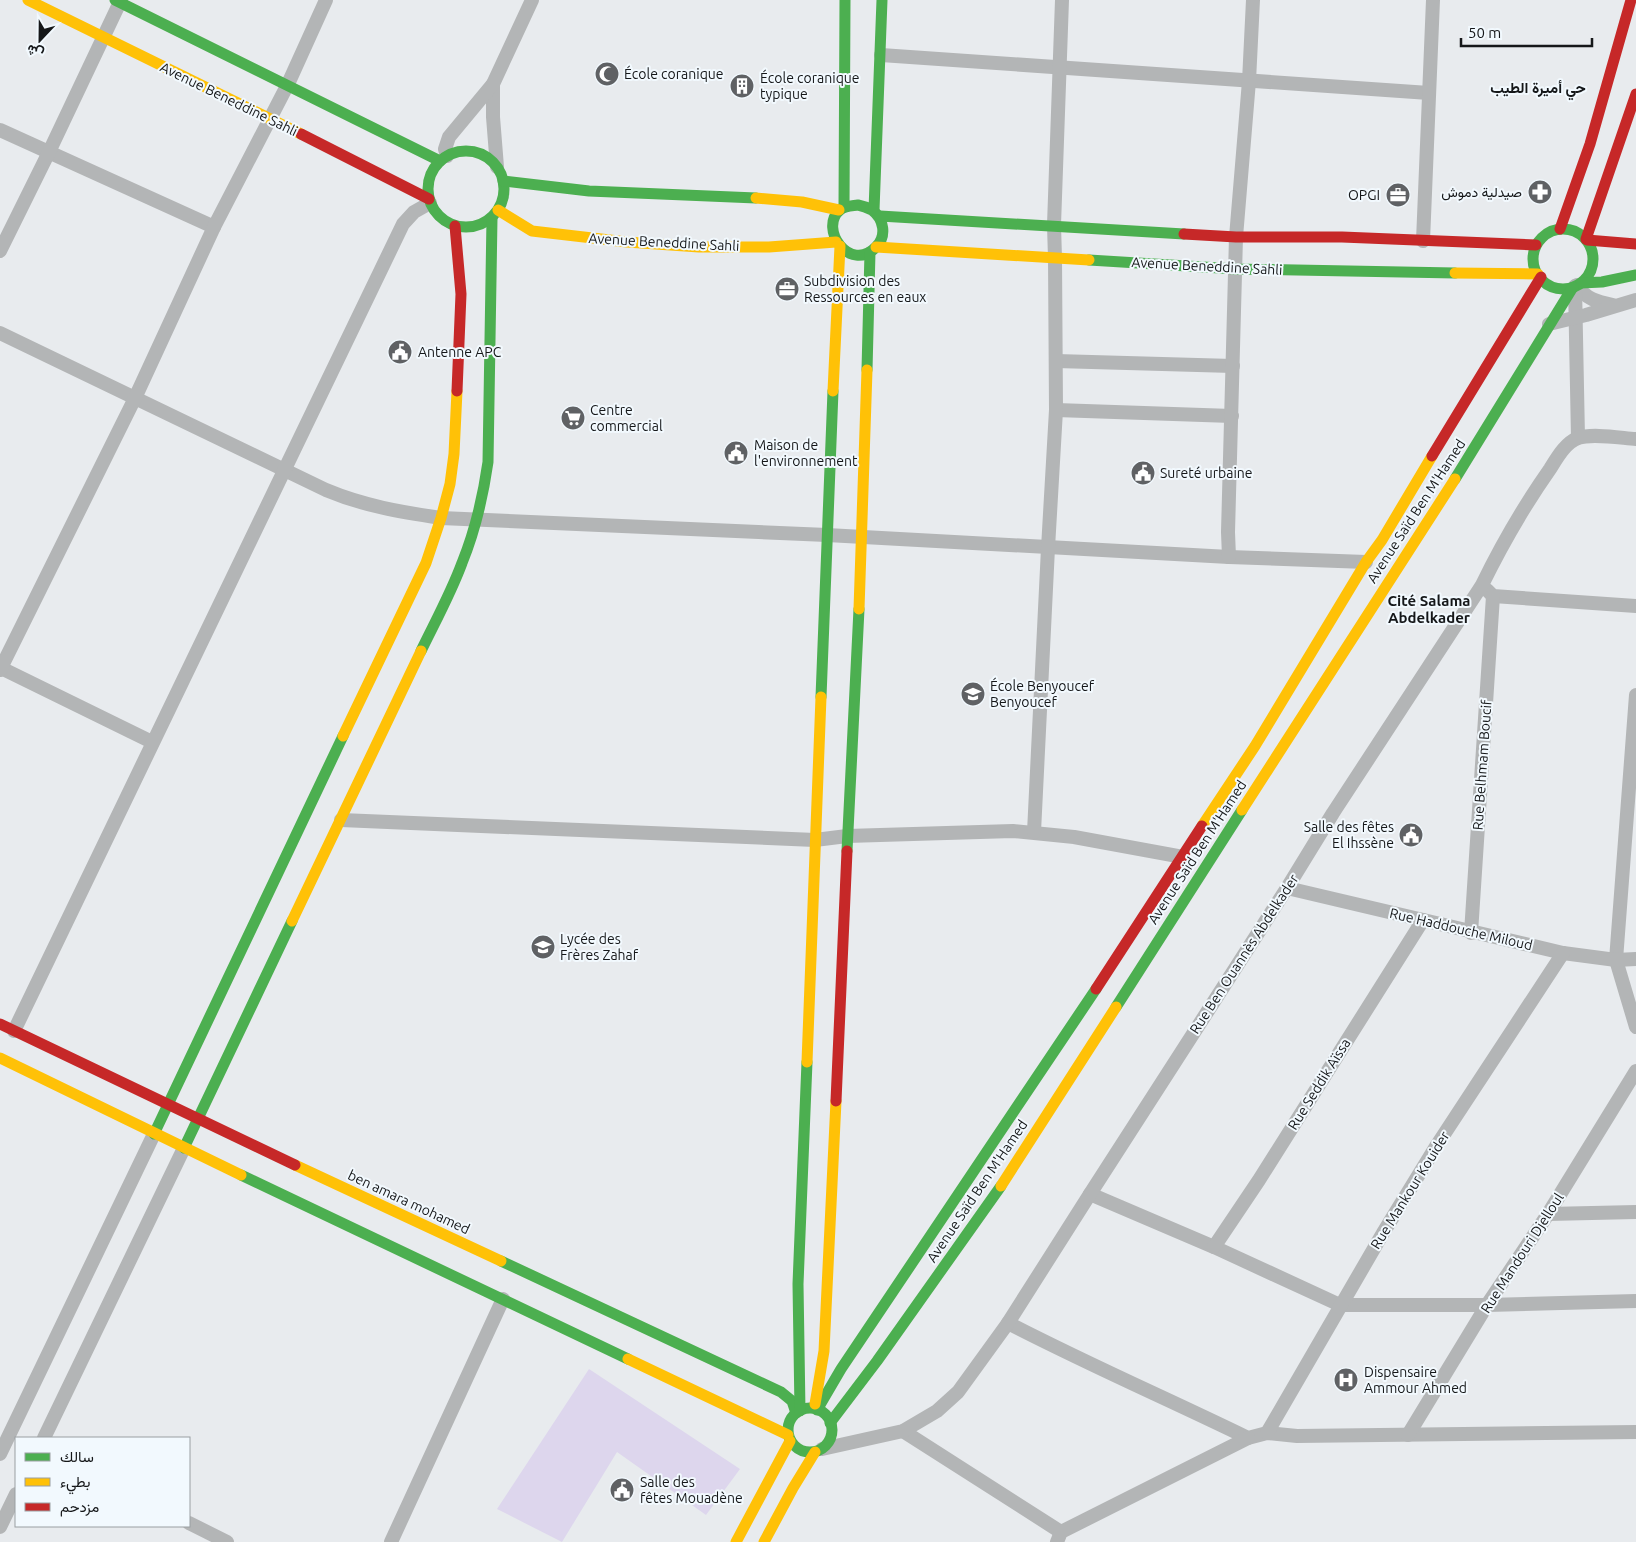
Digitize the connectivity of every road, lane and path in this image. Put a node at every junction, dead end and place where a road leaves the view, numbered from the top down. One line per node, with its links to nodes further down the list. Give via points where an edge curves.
1 (28, 0): 11 (street, Avenue Beneddine Sahli)
2 (326, 0): 15 (street)
3 (532, 0): 16 (street)
4 (845, 0): 26 (street)
5 (882, 0): 12 (street)
6 (1062, 0): 13 (street)
7 (1253, 0): 14 (street)
8 (1433, 0): 17 (street)
9 (1632, 0): 32 (street, via 1586,158)
10 (118, 1): 11 (street); 15 (street)
11 (103, 37): 19 (street, Avenue Beneddine Sahli); 21 (street)
12 (881, 55): 13 (street); 27 (street)
13 (1059, 67): 14 (street); 29 (street)
14 (1249, 81): 17 (street); 33 (street)
15 (288, 84): 19 (street); 22 (street)
16 (493, 84): 22 (street, via 449,137); 23 (street)
17 (1429, 93): 35 (street)
18 (1636, 94): 34 (street)
19 (269, 119): 25 (street, Avenue Beneddine Sahli, via 365,165); 31 (street)
20 (0, 130): 21 (street)
21 (49, 152): 31 (street); 40 (street)
22 (443, 158): 23 (street, via 465,151 474,152 491,160); 25 (street, via 430,174)
23 (497, 167): 24 (street)
24 (503, 181): 26 (street, via 590,191 761,198); 28 (street, via 504,196)
25 (429, 201): 30 (street, via 440,218); 58 (street, via 403,224)
26 (842, 209): 27 (street, via 858,204); 36 (street, via 834,225)
27 (877, 213): 29 (street); 39 (street, via 884,232)
28 (495, 214): 30 (street, via 474,227); 36 (street, Avenue Beneddine Sahli, via 532,231 628,242 699,247); 60 (street, via 488,462)
29 (1054, 225): 33 (street); 41 (street)
30 (455, 226): 59 (street, via 461,294 455,444 450,484)
31 (214, 228): 53 (street)
32 (1560, 229): 34 (street, via 1570,229); 38 (street, via 1551,231)
33 (1236, 237): 35 (street); 42 (street)
34 (1587, 240): 37 (street); 45 (street, via 1593,257 1592,267 1588,276)
35 (1424, 241): 38 (street)
36 (838, 244): 39 (street, via 846,252 854,254); 61 (street)
37 (1636, 244)
38 (1536, 245): 44 (street, via 1534,260)
39 (873, 250): 41 (street, Avenue Beneddine Sahli); 62 (street)
40 (0, 251)
41 (1055, 258): 42 (street, Avenue Beneddine Sahli); 51 (street)
42 (1236, 269): 44 (street, Avenue Beneddine Sahli); 52 (street)
43 (1636, 275): 45 (street, via 1610,282)
44 (1539, 276): 45 (street, via 1553,287 1563,289); 65 (street, Avenue Saïd Ben M'Hamed)
45 (1577, 285): 47 (street, via 1582,293 1596,302); 48 (street); 49 (street, Avenue Saïd Ben M'Hamed)
46 (1636, 300): 47 (street)
47 (1613, 305): 48 (street)
48 (1576, 317): 49 (street); 56 (street)
49 (1549, 324): 104 (street, Avenue Saïd Ben M'Hamed, via 1460,471 988,1206)
50 (0, 332): 53 (street)
51 (1056, 360): 52 (street); 54 (street)
52 (1233, 366): 55 (street)
53 (135, 398): 58 (street); 69 (street)
54 (1056, 410): 55 (street); 63 (street)
55 (1232, 416): 64 (street)
56 (1578, 438): 57 (street); 66 (street, Rue Ben Ouannès Abdelkader, via 1566,447 1531,496)
57 (1636, 439)
58 (284, 470): 59 (street, via 367,505); 71 (street)
59 (441, 518): 60 (street); 88 (street, via 426,563)
60 (478, 520): 61 (street); 72 (street, via 457,577)
61 (827, 535): 62 (street); 75 (street)
62 (862, 537): 63 (street); 74 (street)
63 (1048, 548): 64 (street); 73 (street)
64 (1229, 557): 65 (street)
65 (1366, 562): 76 (street, Avenue Saïd Ben M'Hamed, via 1255,746)
66 (1482, 585): 67 (street); 77 (street, Rue Ben Ouannès Abdelkader)
67 (1493, 596): 68 (street); 79 (street, Rue Belhmam Boucif)
68 (1636, 606)
69 (1, 669): 71 (street)
70 (1636, 694): 82 (street)
71 (152, 742): 85 (street)
72 (341, 820): 75 (street); 89 (street)
73 (1034, 832): 74 (street); 76 (street)
74 (847, 836): 75 (street); 92 (street)
75 (816, 840): 92 (street)
76 (1183, 857): 102 (street, Avenue Saïd Ben M'Hamed)
77 (1287, 888): 78 (street, Rue Haddouche Miloud); 93 (street, Rue Ben Ouannès Abdelkader)
78 (1422, 920): 79 (street, Rue Haddouche Miloud); 96 (street, Rue Seddik Aïssa)
79 (1471, 933): 80 (street, Rue Haddouche Miloud)
80 (1563, 953): 82 (street, Rue Haddouche Miloud); 99 (street, Rue Mankour Kouider, via 1437,1145)
81 (1636, 959): 82 (street, Rue Haddouche Miloud)
82 (1616, 960): 84 (street)
83 (0, 1024): 85 (street, ben amara mohamed)
84 (1636, 1027)
85 (14, 1031): 88 (street, ben amara mohamed)
86 (1, 1061): 90 (street)
87 (1636, 1070): 95 (street, Rue Mandouri Djelloul)
88 (167, 1105): 89 (street, ben amara mohamed); 90 (street)
89 (198, 1120): 91 (street); 103 (street, ben amara mohamed, via 781,1392 792,1401)
90 (154, 1134): 91 (street); 108 (street)
91 (184, 1148): 97 (street); 110 (street)
92 (818, 1158): 102 (street, via 824,1351); 103 (street, via 798,1284)
93 (1090, 1194): 96 (street); 101 (street, Rue Ben Ouannès Abdelkader)
94 (1636, 1212): 95 (street)
95 (1548, 1214): 100 (street, Rue Mandouri Djelloul)
96 (1214, 1247): 99 (street)
97 (503, 1299): 111 (street); 120 (street)
98 (1636, 1301): 100 (street)
99 (1340, 1305): 100 (street); 107 (street, Rue Mankour Kouider)
100 (1487, 1305): 109 (street, Rue Mandouri Djelloul)
101 (1008, 1323): 105 (street, Rue Ben Ouannès Abdelkader, via 958,1392 938,1410); 112 (street)
102 (816, 1409): 103 (street); 104 (street)
103 (798, 1412): 111 (street, via 789,1423)
104 (830, 1423): 113 (street, via 830,1438)
105 (903, 1432): 113 (street, Rue Ben Ouannès Abdelkader); 118 (street)
106 (1636, 1432): 109 (street)
107 (1267, 1433): 109 (street, via 1297,1436); 112 (street)
108 (9, 1434): 114 (street)
109 (1408, 1435)
110 (44, 1437)
111 (789, 1438): 113 (street, via 801,1450); 121 (street)
112 (1248, 1438): 118 (street)
113 (818, 1450): 122 (street)
114 (0, 1454)
115 (15, 1496): 117 (street)
116 (190, 1524): 119 (street)
117 (0, 1528)
118 (1059, 1537)
119 (227, 1542)
120 (391, 1542)
121 (736, 1542)
122 (764, 1542)

